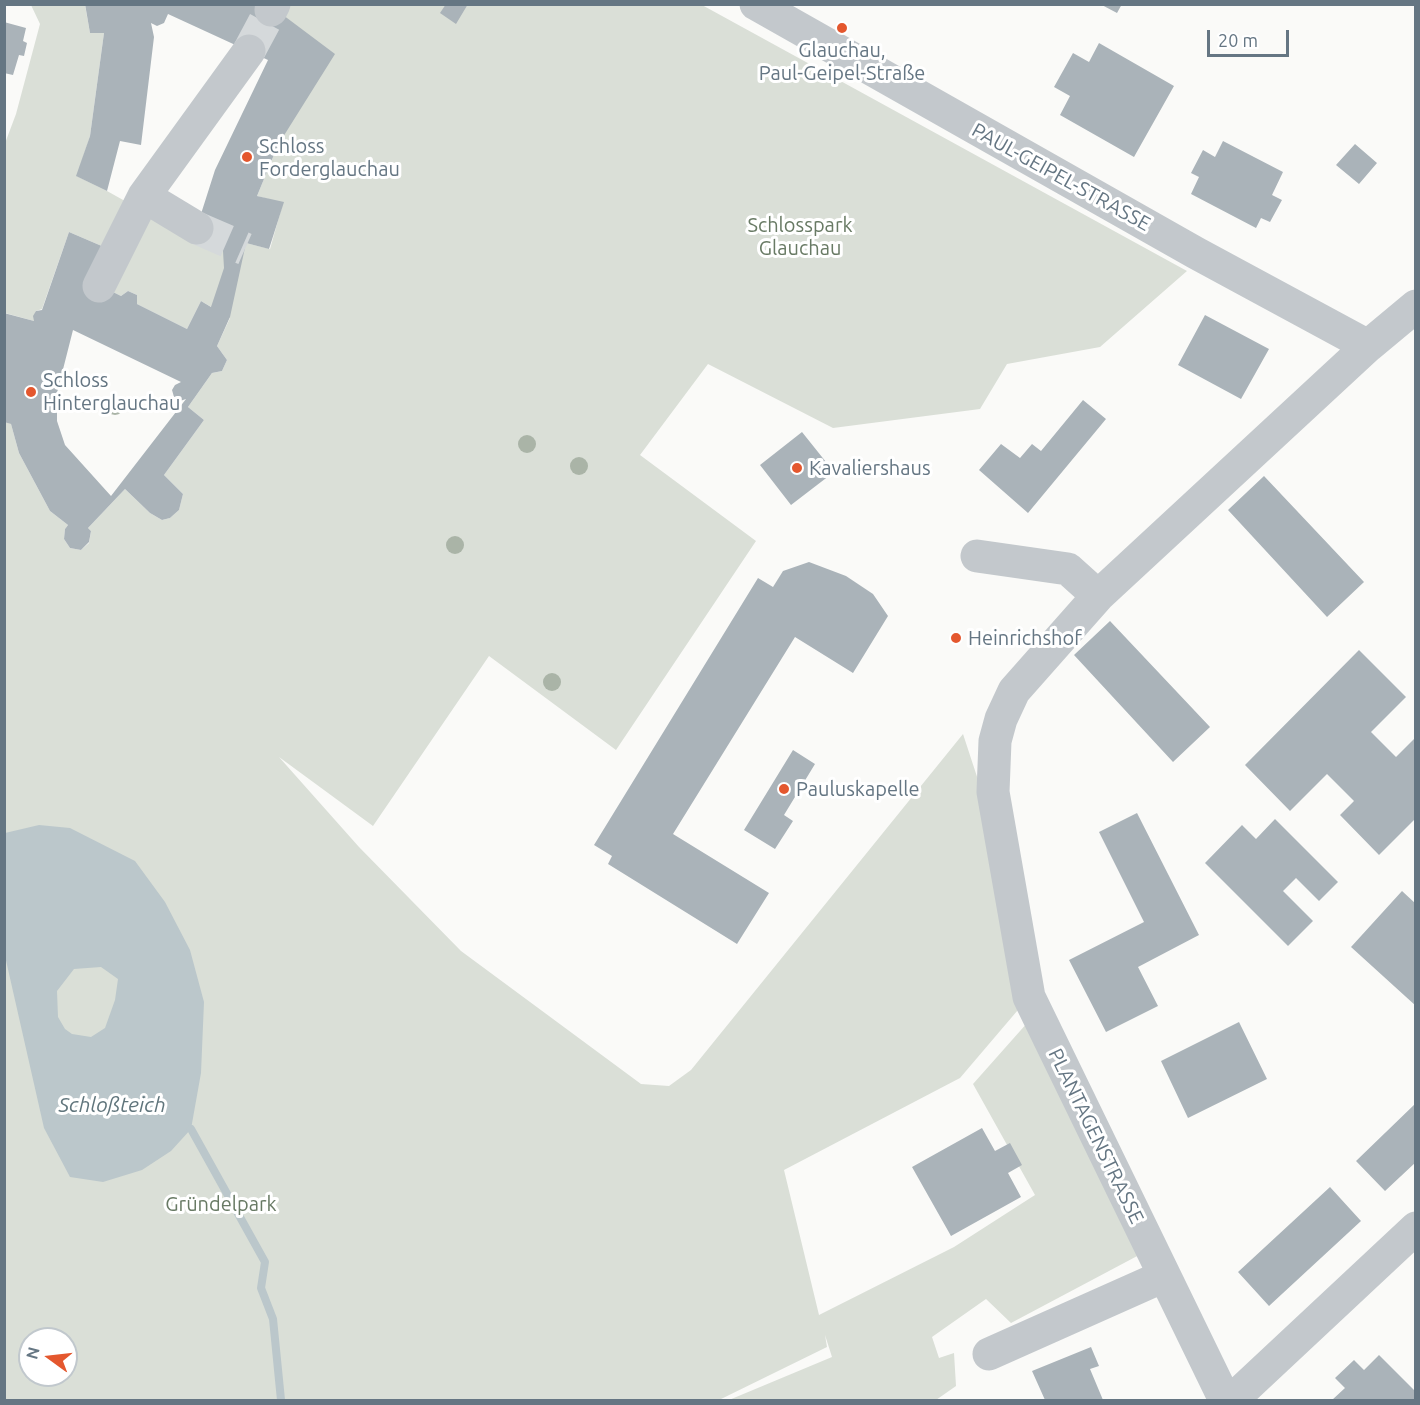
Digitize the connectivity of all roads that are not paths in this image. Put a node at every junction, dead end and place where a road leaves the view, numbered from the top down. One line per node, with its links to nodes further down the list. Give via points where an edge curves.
1 (756, 4): 7 (street, PAUL-GEIPEL-STRASSE)
2 (249, 51): 3 (street)
3 (141, 201): 4 (street); 5 (street)
4 (197, 228)
5 (99, 286)
6 (1416, 306): 7 (street)
7 (1368, 346): 9 (street)
8 (977, 556): 9 (street, via 1068,569)
9 (1098, 596): 11 (street, PLANTAGENSTRASSE, via 1014,691 995,741 993,792 1029,998)
10 (1416, 1228): 14 (street)
11 (1164, 1276): 12 (street); 13 (street, PLANTAGENSTRASSE)
12 (989, 1354)
13 (1225, 1401)
14 (1232, 1401)

